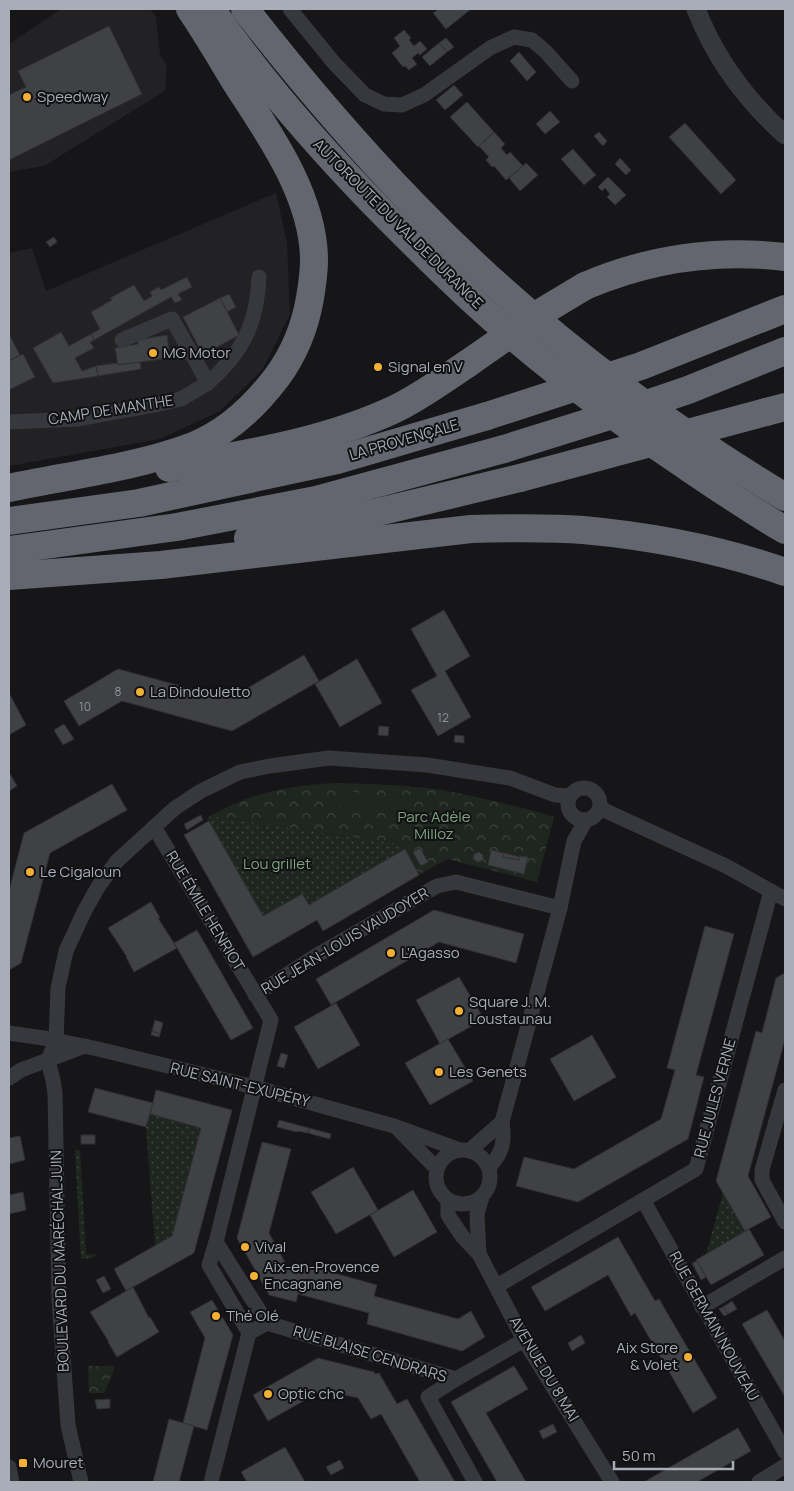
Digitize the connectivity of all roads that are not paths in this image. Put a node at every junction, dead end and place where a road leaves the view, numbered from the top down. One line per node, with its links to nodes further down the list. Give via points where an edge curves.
1 (190, 9): 18 (highway, via 268,132 306,211 314,259 308,309 301,333 270,386 232,423 214,435 194,445 140,462)
2 (211, 9): 22 (highway, AUTOROUTE DU VAL DE DURANCE, via 293,115 416,246 474,302 640,435)
3 (245, 9): 8 (highway, AUTOROUTE DU VAL DE DURANCE, via 292,70 354,141)
4 (290, 9): 6 (street, via 365,96 384,104 402,105 424,95 490,48 514,37 532,40)
5 (696, 9): 7 (street, via 724,66 745,94)
6 (572, 82)
7 (785, 135)
8 (455, 245): 17 (highway, via 730,448); 20 (highway, AUTOROUTE DU VAL DE DURANCE, via 577,353 632,395 720,457)
9 (785, 257): 19 (highway, bridge, via 732,254 661,261 625,270 585,286 534,316 427,391 367,420 310,439 224,458)
10 (258, 277): 14 (street, CAMP DE MANTHE, via 258,295 249,333 233,358)
11 (785, 309): 21 (highway, LA PROVENÇALE, bridge, via 641,366 337,460 139,503)
12 (122, 340): 14 (street, via 172,319)
13 (785, 351): 23 (highway, bridge, via 586,425 307,502 177,528)
14 (208, 383): 16 (street, CAMP DE MANTHE, via 181,399 159,404 77,419)
15 (776, 410): 25 (highway, bridge, via 370,514 163,555)
16 (9, 422)
17 (785, 482)
18 (9, 488)
19 (9, 496)
20 (785, 497)
21 (9, 521)
22 (785, 530)
23 (9, 550)
24 (785, 572): 25 (highway, via 649,539 582,530 521,528 471,529 162,565)
25 (9, 574)
26 (570, 807): 27 (street, via 592,818); 27 (street, via 574,791 586,788 592,790); 28 (street, via 510,778 427,765 328,758 240,772 175,808); 31 (street, via 574,840)
27 (600, 807): 29 (street, via 726,866)
28 (154, 826): 32 (street, RUE ÉMILE HENRIOT); 34 (street, via 117,861 98,887 66,951 58,988)
29 (771, 891): 30 (street); 47 (street, RUE JULES VERNE, via 696,1169)
30 (785, 899)
31 (560, 908): 32 (street, RUE JEAN-LOUIS VAUDOYER, via 456,882 437,886); 40 (street)
32 (255, 995): 38 (street, RUE JEAN-LOUIS VAUDOYER, via 271,1020)
33 (9, 1033): 34 (street, RUE SAINT-EXUPÉRY)
34 (56, 1040): 35 (street, RUE SAINT-EXUPÉRY); 36 (street)
35 (86, 1046): 36 (street); 38 (street, RUE SAINT-EXUPÉRY)
36 (48, 1061): 37 (street, via 20,1070); 62 (street, BOULEVARD DU MARÉCHAL JUIN, via 55,1093 59,1300 68,1425)
37 (9, 1078)
38 (254, 1087): 41 (street, RUE SAINT-EXUPÉRY); 49 (street)
39 (785, 1090): 48 (street, via 762,1180)
40 (502, 1122): 42 (street); 43 (street, via 504,1135 498,1158)
41 (394, 1126): 42 (street, RUE SAINT-EXUPÉRY); 44 (street, RUE SAINT-EXUPÉRY)
42 (464, 1150): 43 (street, via 476,1153); 44 (street, via 444,1158)
43 (489, 1167): 45 (street, via 490,1182)
44 (437, 1169): 46 (street, via 438,1188)
45 (482, 1197): 46 (street, via 466,1205); 50 (street, AVENUE DU 8 MAI, via 477,1214)
46 (448, 1200): 50 (street, AVENUE DU 8 MAI, via 448,1215)
47 (643, 1200): 52 (street, RUE JULES VERNE); 53 (street, RUE GERMAIN NOUVEAU)
48 (785, 1222)
49 (216, 1242): 54 (street); 55 (street, via 209,1265)
50 (479, 1254): 52 (street, AVENUE DU 8 MAI)
51 (785, 1258): 53 (street)
52 (497, 1286): 56 (street, AVENUE DU 8 MAI)
53 (702, 1307): 58 (street, RUE GERMAIN NOUVEAU)
54 (266, 1323): 55 (street); 57 (street, RUE BLAISE CENDRARS)
55 (248, 1333): 63 (street)
56 (524, 1340): 57 (street, RUE BLAISE CENDRARS); 65 (street, AVENUE DU 8 MAI)
57 (456, 1379): 64 (street, via 428,1397)
58 (785, 1452)
59 (9, 1466): 61 (street)
60 (785, 1466): 66 (street)
61 (12, 1482)
62 (81, 1482)
63 (211, 1482)
64 (475, 1482)
65 (612, 1482)
66 (759, 1482)

